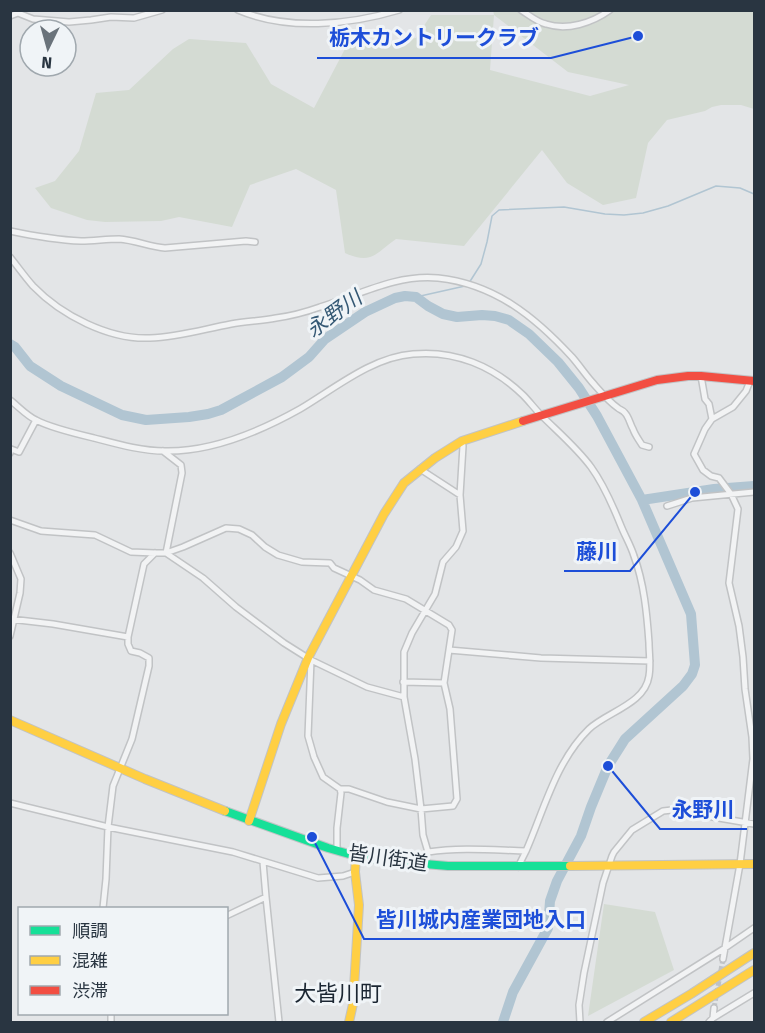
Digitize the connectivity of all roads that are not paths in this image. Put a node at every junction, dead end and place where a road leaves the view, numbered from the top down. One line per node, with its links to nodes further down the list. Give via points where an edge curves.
1 (162, 10): 6 (street, via 134,18 69,21 33,19 18,13)
2 (238, 10): 3 (street, via 263,19 306,24 374,18)
3 (399, 10)
4 (521, 10): 5 (street, via 547,25 567,26 588,22)
5 (610, 10)
6 (10, 16)
7 (10, 231): 8 (street, via 80,241 130,240 165,248)
8 (255, 242)
9 (10, 257): 12 (street, via 44,296 82,322 114,334 147,339 279,318 402,280 438,278 457,282 492,293 529,316 573,358)
10 (701, 376): 11 (main road); 12 (main road, via 657,380); 15 (street)
11 (752, 381): 15 (street, via 734,407)
12 (602, 396): 14 (main road); 18 (street, via 625,412 642,445)
13 (10, 400): 16 (street)
14 (543, 413): 17 (main road); 20 (street, via 508,382 481,365 453,356 416,353 360,372 268,426 208,446); 37 (street, via 589,465 615,510 637,564)
15 (712, 419): 23 (street, via 694,454 703,470 719,478)
16 (36, 420): 19 (street, via 19,452); 20 (street, via 117,444)
17 (462, 441): 21 (main road); 24 (street)
18 (649, 447)
19 (11, 450)
20 (163, 451): 29 (street, via 181,465 182,473)
21 (420, 469): 24 (street); 30 (main road, via 404,483)
22 (754, 492): 23 (street)
23 (731, 494): 25 (street, via 692,498); 47 (street, via 738,516 729,583 739,627 753,753)
24 (460, 495): 31 (street, via 464,531 443,562 435,594)
25 (667, 506)
26 (10, 520): 28 (street, via 41,531 95,535 131,552)
27 (10, 553): 32 (street, via 21,579)
28 (155, 553): 29 (street); 34 (street, via 144,564)
29 (166, 553): 30 (street, via 233,528 252,535 278,555 302,562 330,563); 36 (street)
30 (351, 576): 31 (street, via 374,590 406,599); 36 (main road)
31 (426, 610): 35 (street, via 452,630); 38 (street, via 404,652)
32 (13, 619): 33 (street); 34 (street)
33 (10, 636)
34 (128, 637): 42 (street, via 131,651 149,658 149,666 132,739)
35 (449, 650): 37 (street); 39 (street)
36 (309, 659): 40 (street, via 367,687); 43 (street, via 308,736 323,777); 46 (main road, via 281,724)
37 (650, 661): 51 (street, via 649,677 640,694 590,728 568,756)
38 (403, 682): 39 (street); 40 (street)
39 (444, 683): 45 (street, via 450,709 457,799 453,806)
40 (404, 697): 45 (street)
41 (10, 720): 42 (main road, 皆川街道)
42 (119, 768): 46 (main road, 皆川街道); 49 (street)
43 (340, 789): 45 (street); 50 (street)
44 (10, 803): 49 (street)
45 (421, 809): 52 (street)
46 (249, 821): 50 (main road, 皆川街道)
47 (746, 823): 48 (street); 56 (street); 58 (street, via 672,810 663,812 632,830)
48 (754, 824)
49 (108, 827): 54 (street, via 233,852); 62 (street)
50 (337, 851): 53 (main road, 皆川街道)
51 (526, 851): 52 (street); 59 (street)
52 (428, 852): 55 (street)
53 (356, 856): 55 (main road, 皆川街道); 60 (main road)
54 (263, 862): 60 (street, via 318,878); 61 (street)
55 (421, 864): 59 (main road, 皆川街道)
56 (740, 864): 57 (main road, 皆川街道); 58 (main road, 皆川街道); 65 (street)
57 (754, 864)
58 (607, 866): 59 (main road, 皆川街道); 74 (street, via 584,973)
59 (521, 867)
60 (355, 872): 73 (main road, via 359,905)
61 (266, 897): 63 (street); 72 (street)
62 (103, 907)
63 (228, 915)
64 (754, 928): 65 (street)
65 (725, 948): 67 (street); 75 (street)
66 (754, 953): 76 (main road)
67 (723, 959)
68 (754, 970): 77 (main road)
69 (754, 993): 71 (street)
70 (714, 1008): 71 (street)
71 (711, 1021)
72 (279, 1023)
73 (349, 1023)
74 (579, 1023)
75 (607, 1023)
76 (644, 1023)
77 (671, 1023)

